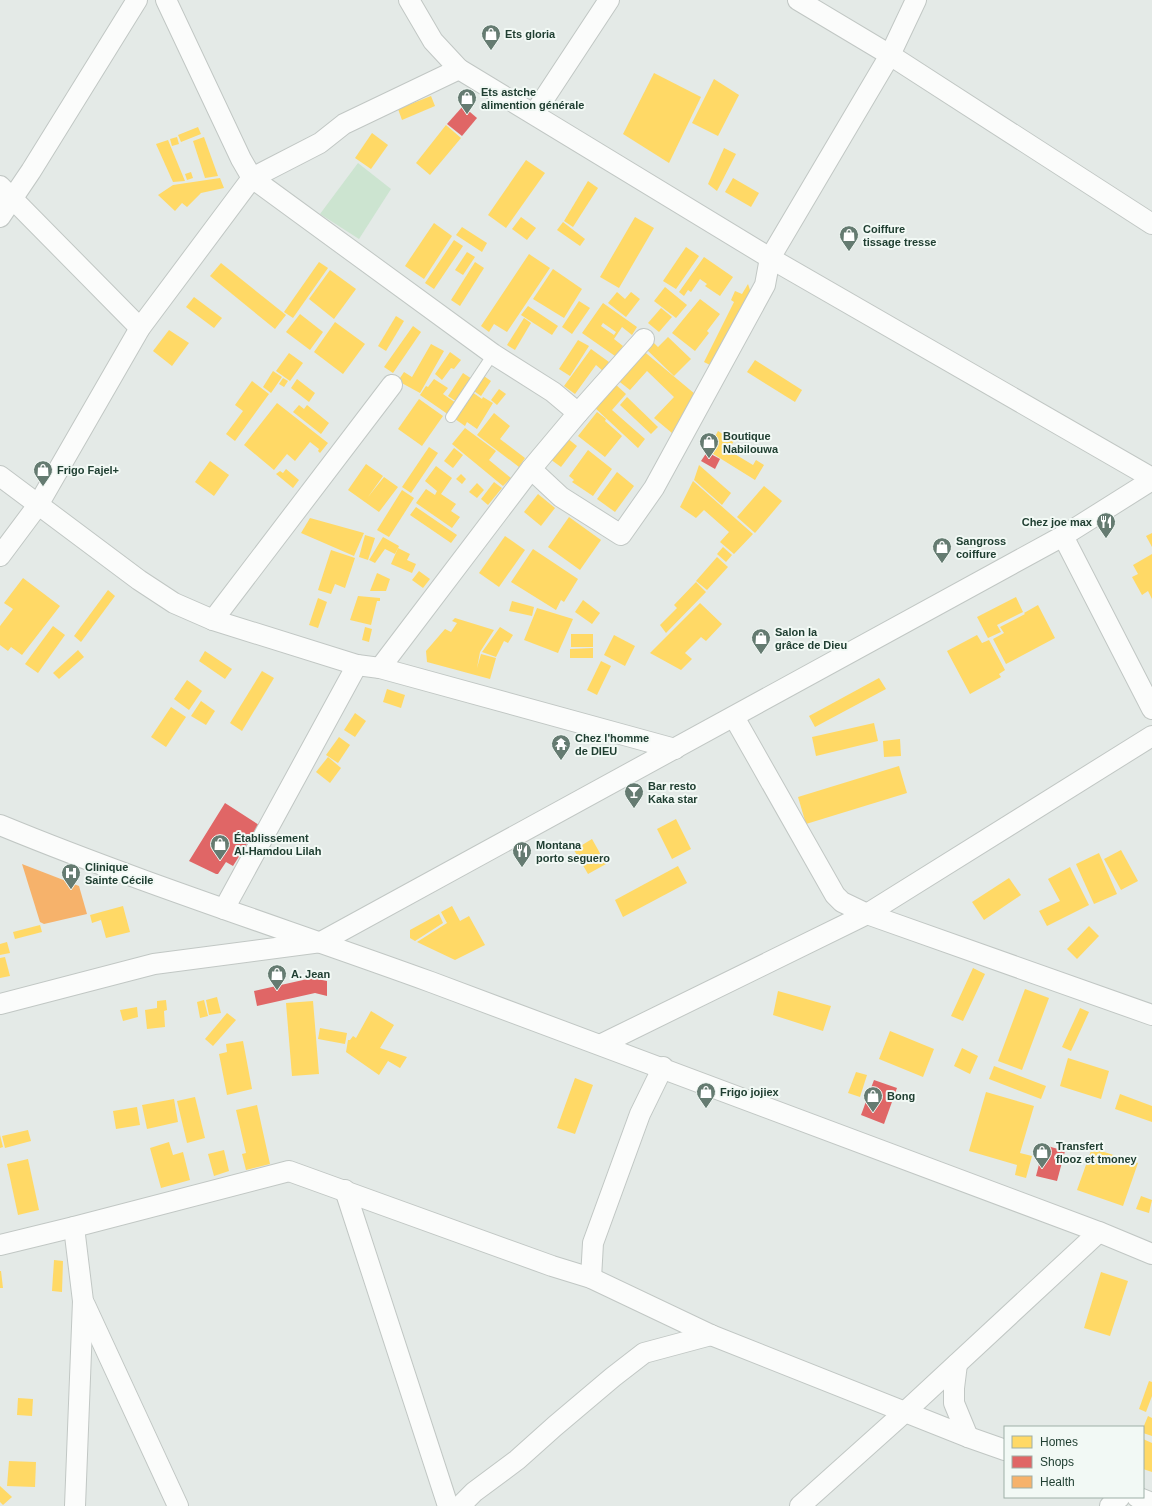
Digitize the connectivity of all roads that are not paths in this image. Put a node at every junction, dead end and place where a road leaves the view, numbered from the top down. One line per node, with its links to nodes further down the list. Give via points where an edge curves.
1 (137, 0): 11 (street)
2 (166, 0): 10 (street)
3 (409, 0): 8 (street, via 433,41)
4 (609, 0): 9 (street)
5 (798, 0): 7 (street)
6 (916, 0): 7 (street)
7 (890, 55): 13 (street); 14 (street)
8 (459, 69): 9 (street); 10 (street, via 344,124 320,143)
9 (534, 114): 14 (street)
10 (252, 178): 15 (street); 17 (street)
11 (7, 192): 12 (street); 15 (street)
12 (0, 217)
13 (1152, 224)
14 (770, 258): 21 (street, via 765,285 654,488 621,535 561,497); 23 (street)
15 (140, 328): 24 (street)
16 (644, 339): 19 (street)
17 (493, 354): 19 (street, via 553,392); 20 (lane)
18 (392, 385): 27 (street)
19 (578, 413): 21 (street)
20 (451, 417)
21 (531, 469): 29 (street)
22 (0, 476): 24 (street)
23 (1152, 479): 25 (street)
24 (38, 505): 26 (street); 27 (street, via 174,603)
25 (1063, 536): 30 (street); 31 (street)
26 (0, 556)
27 (213, 620): 28 (street)
28 (357, 665): 29 (street); 35 (street)
29 (380, 668): 33 (street)
30 (1152, 709)
31 (734, 718): 33 (street); 36 (street, via 835,895 842,902)
32 (1152, 736): 36 (street)
33 (675, 748): 37 (street)
34 (0, 825): 35 (street)
35 (224, 909): 37 (street)
36 (866, 914): 39 (street); 40 (street)
37 (321, 942): 38 (street, via 154,964); 40 (street)
38 (0, 1004)
39 (1152, 1015)
40 (602, 1044): 41 (street)
41 (663, 1068): 44 (street); 47 (street, via 640,1114 593,1243)
42 (345, 1190): 43 (street, via 289,1171); 47 (street); 59 (street)
43 (74, 1227): 45 (street); 48 (street)
44 (1099, 1232): 46 (street); 50 (street)
45 (0, 1245)
46 (1152, 1254)
47 (591, 1278): 49 (street)
48 (83, 1301): 57 (street); 58 (street)
49 (711, 1335): 51 (street); 60 (street, via 644,1353)
50 (958, 1364): 51 (street); 52 (street, via 954,1403)
51 (906, 1411): 52 (street); 61 (street)
52 (968, 1436): 53 (street)
53 (1004, 1450)
54 (1119, 1498): 62 (street)
55 (1140, 1498): 56 (street)
56 (1152, 1503)
57 (75, 1506)
58 (178, 1506)
59 (448, 1506)
60 (460, 1506)
61 (800, 1506)
62 (1110, 1506)

